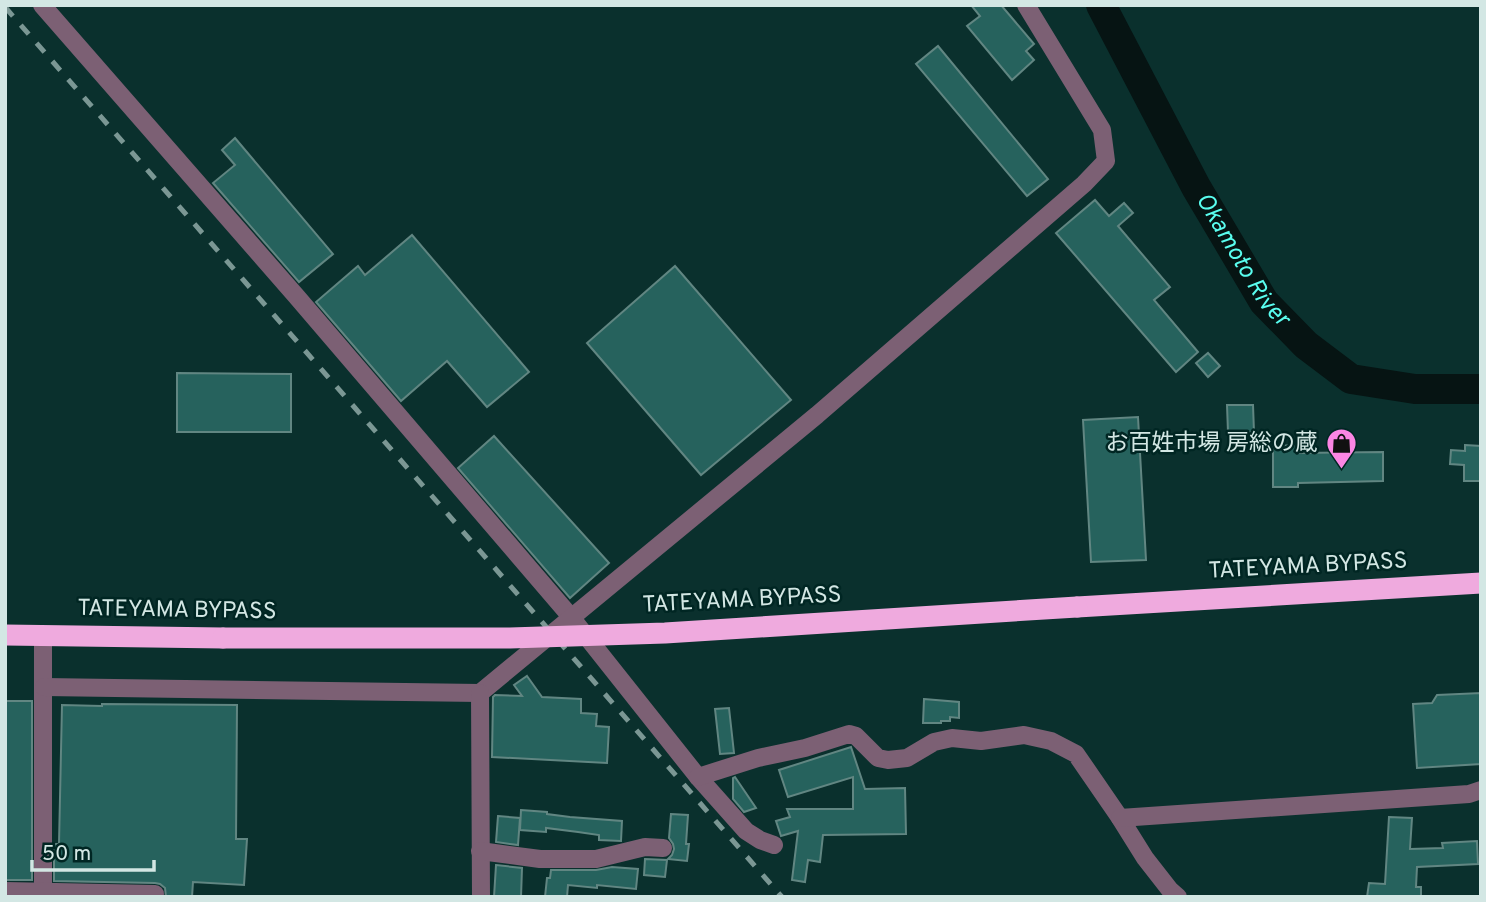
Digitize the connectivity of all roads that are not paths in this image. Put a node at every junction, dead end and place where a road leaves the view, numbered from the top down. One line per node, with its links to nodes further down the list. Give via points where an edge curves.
1 (41, 5): 4 (street)
2 (1026, 5): 4 (street, via 1102,130 1106,161 817,415)
3 (1481, 583): 6 (highway, TATEYAMA BYPASS, bridge, via 664,633 497,638)
4 (572, 617): 8 (street); 9 (street)
5 (5, 635): 6 (highway, TATEYAMA BYPASS)
6 (43, 636): 7 (street)
7 (44, 687): 8 (street); 16 (street)
8 (480, 693): 14 (street)
9 (698, 777): 11 (street, via 849,734 878,758 888,760 907,758 933,742 952,738 981,741 1024,735 1051,741 1076,754); 12 (street, via 746,831)
10 (1481, 790): 11 (street)
11 (1120, 818): 19 (street)
12 (774, 845)
13 (663, 848): 14 (street, via 645,847 596,859 540,859)
14 (480, 851): 18 (street)
15 (5, 891): 16 (street)
16 (43, 894): 17 (street)
17 (155, 894)
18 (481, 897)
19 (1178, 897)

